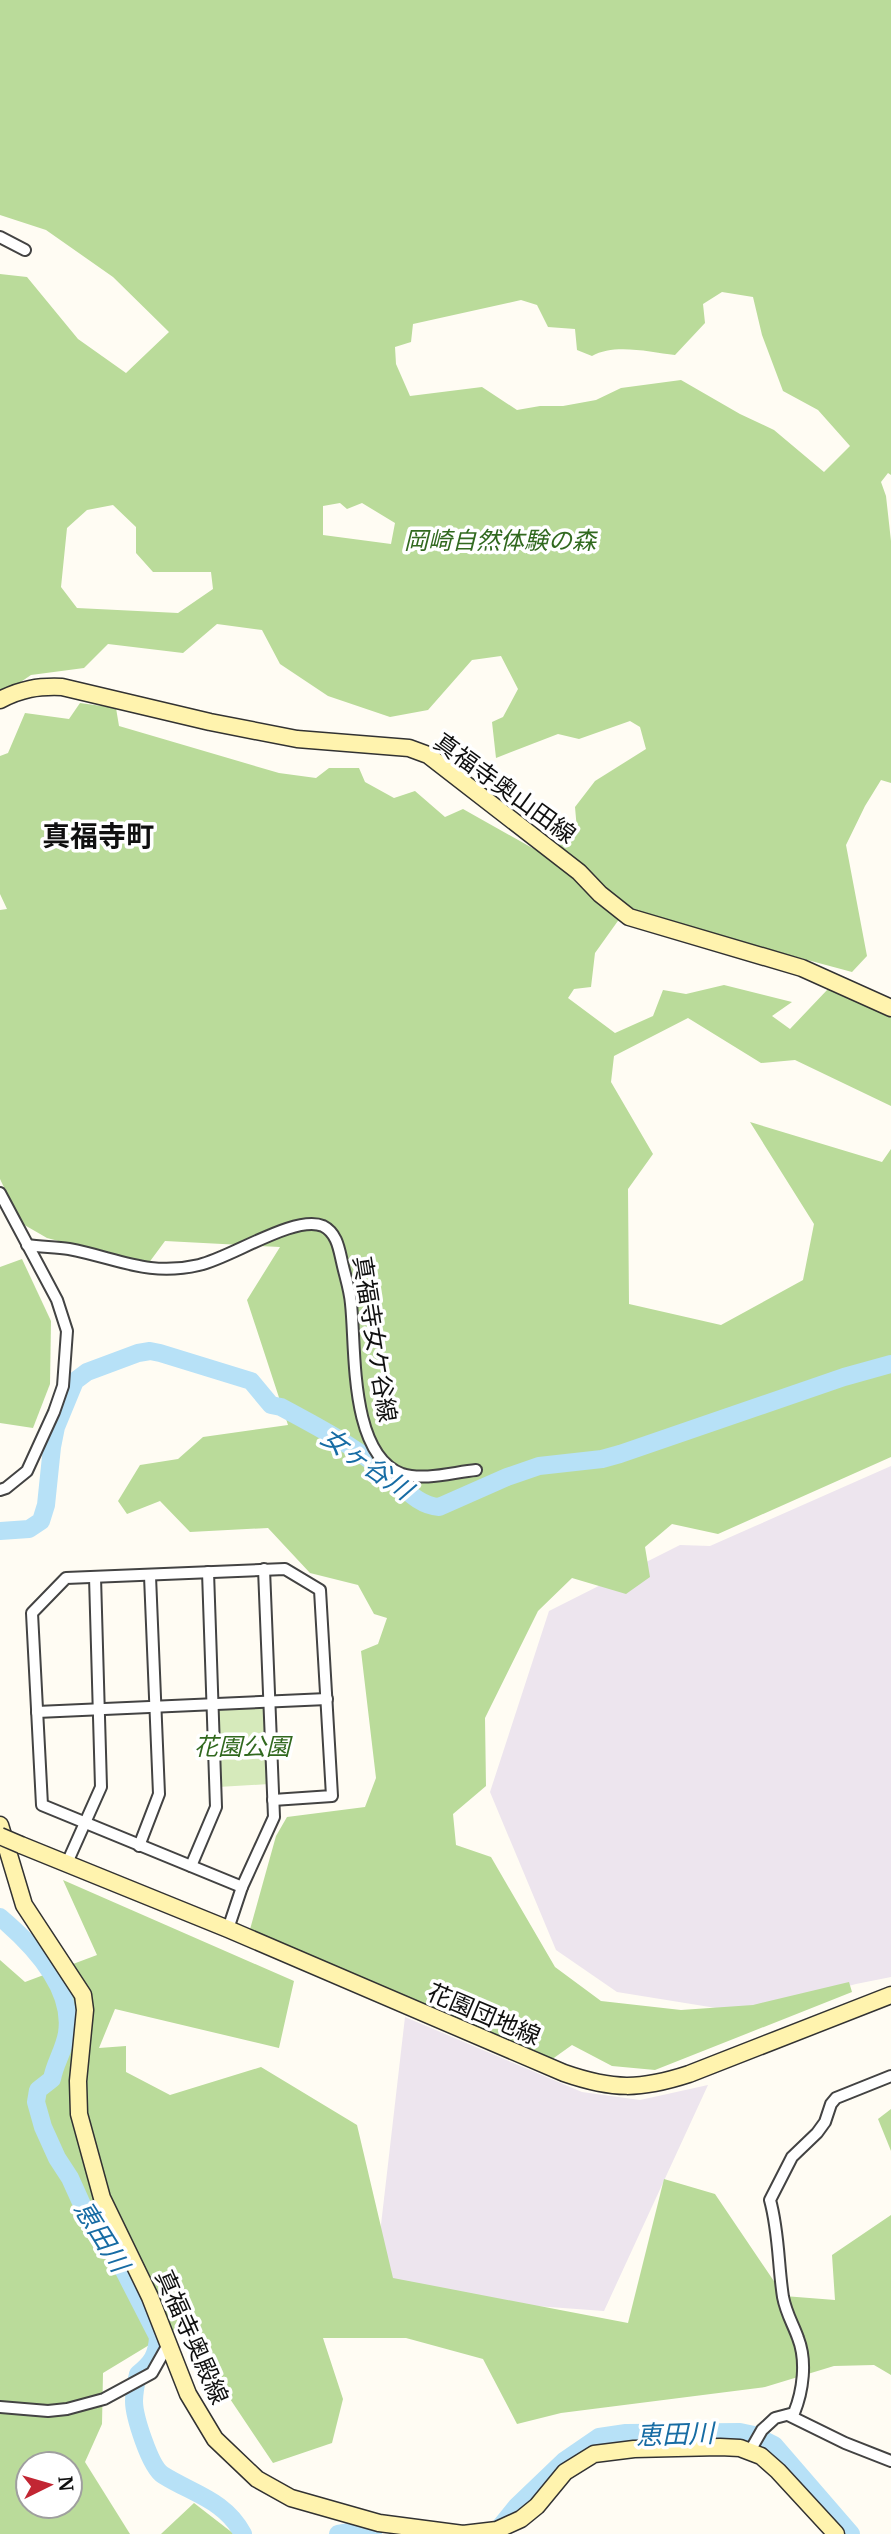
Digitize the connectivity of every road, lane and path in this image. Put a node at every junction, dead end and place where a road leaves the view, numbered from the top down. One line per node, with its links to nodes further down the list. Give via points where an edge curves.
1 (0, 237): 2 (street)
2 (25, 250)
3 (0, 700): 4 (street, 真福寺奥山田線, via 19,690 62,687 297,739 409,748 453,772 628,917 802,968)
4 (891, 1009)
5 (0, 1193): 6 (street)
6 (27, 1245): 7 (street, 真福寺女ケ谷線, via 69,1249 134,1267 178,1268 227,1256 293,1226 322,1226 334,1234 341,1256 351,1300 359,1405 380,1455 392,1468 409,1475); 8 (street, via 57,1300 67,1331 66,1364 54,1412 27,1471)
7 (476, 1470)
8 (0, 1490)
9 (264, 1569): 10 (street); 13 (street, via 285,1569 320,1590); 14 (street)
10 (208, 1572): 11 (street); 15 (street)
11 (150, 1576): 12 (street); 16 (street)
12 (94, 1577): 17 (street); 18 (street, via 66,1577 32,1614)
13 (327, 1699): 14 (street); 19 (street, via 332,1796)
14 (269, 1702): 15 (street); 19 (street)
15 (211, 1705): 16 (street); 25 (street, via 216,1807)
16 (156, 1707): 17 (street); 23 (street, via 159,1794)
17 (99, 1710): 18 (street); 20 (street, via 102,1787)
18 (37, 1712): 20 (street, via 42,1805)
19 (273, 1800): 26 (street, via 274,1817)
20 (84, 1824): 23 (street); 24 (street)
21 (0, 1825): 30 (street, 真福寺奥殿線, via 24,1905 83,1995 79,2114 103,2198)
22 (0, 1836): 24 (street, 花園団地線, bridge)
23 (139, 1846): 25 (street)
24 (67, 1863): 27 (street, 花園団地線)
25 (191, 1866): 26 (street)
26 (242, 1887): 27 (street)
27 (228, 1929): 28 (street, 花園団地線, via 564,2073 621,2087 661,2084)
28 (891, 1995)
29 (891, 2076): 32 (street, via 836,2098 817,2133 792,2157 770,2200 777,2224 783,2297 803,2353 799,2400 794,2413)
30 (169, 2343): 31 (street, via 152,2374 104,2399 48,2411); 35 (street, 真福寺奥殿線, via 188,2394 215,2439 274,2490 379,2523 463,2534)
31 (0, 2407)
32 (788, 2415): 33 (street, via 775,2418); 34 (street)
33 (751, 2449): 35 (street, 真福寺奥殿線, via 634,2449 594,2454 565,2472); 36 (street, 真福寺奥殿線, via 778,2471)
34 (891, 2461)
35 (517, 2529)
36 (834, 2533)

